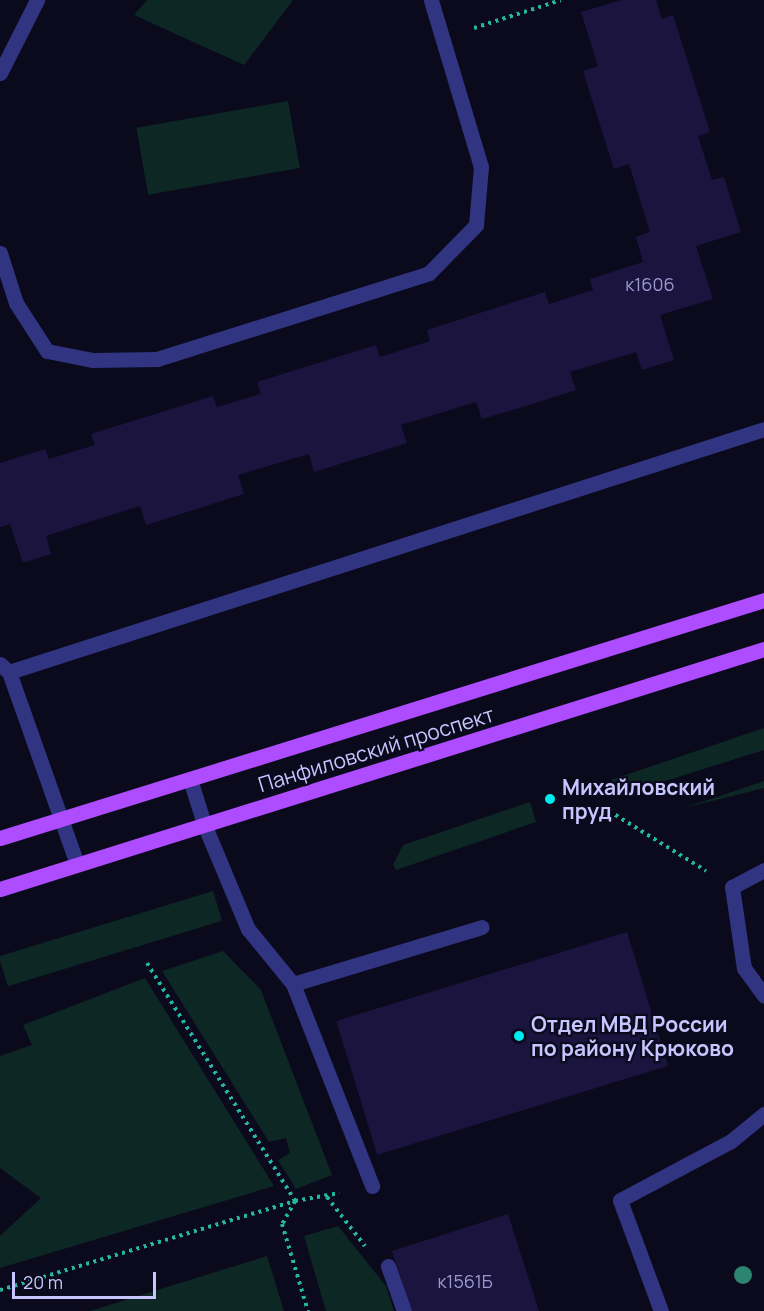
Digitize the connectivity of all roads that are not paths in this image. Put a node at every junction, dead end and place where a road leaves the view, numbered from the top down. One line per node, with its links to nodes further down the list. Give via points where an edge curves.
1 (37, 0): 3 (lane)
2 (431, 0): 4 (lane, via 482,166 476,225 429,273 158,359 93,360 47,351 16,303)
3 (0, 73)
4 (0, 253)
5 (764, 429): 8 (lane)
6 (764, 600): 9 (main road, Панфиловский проспект)
7 (764, 649): 11 (main road, Панфиловский проспект)
8 (4, 668): 10 (lane)
9 (190, 778): 10 (main road, Панфиловский проспект); 11 (lane)
10 (61, 819): 12 (main road, Панфиловский проспект); 13 (lane)
11 (204, 824): 13 (main road, Панфиловский проспект); 17 (lane, via 248,929)
12 (0, 838)
13 (77, 864): 15 (main road, Панфиловский проспект)
14 (764, 870): 18 (lane, via 732,887 744,968)
15 (0, 889)
16 (482, 927): 17 (lane)
17 (293, 984): 20 (lane)
18 (764, 996)
19 (764, 1114): 23 (lane, via 731,1141 620,1200)
20 (372, 1186)
21 (388, 1266): 22 (lane)
22 (404, 1311)
23 (661, 1311)

